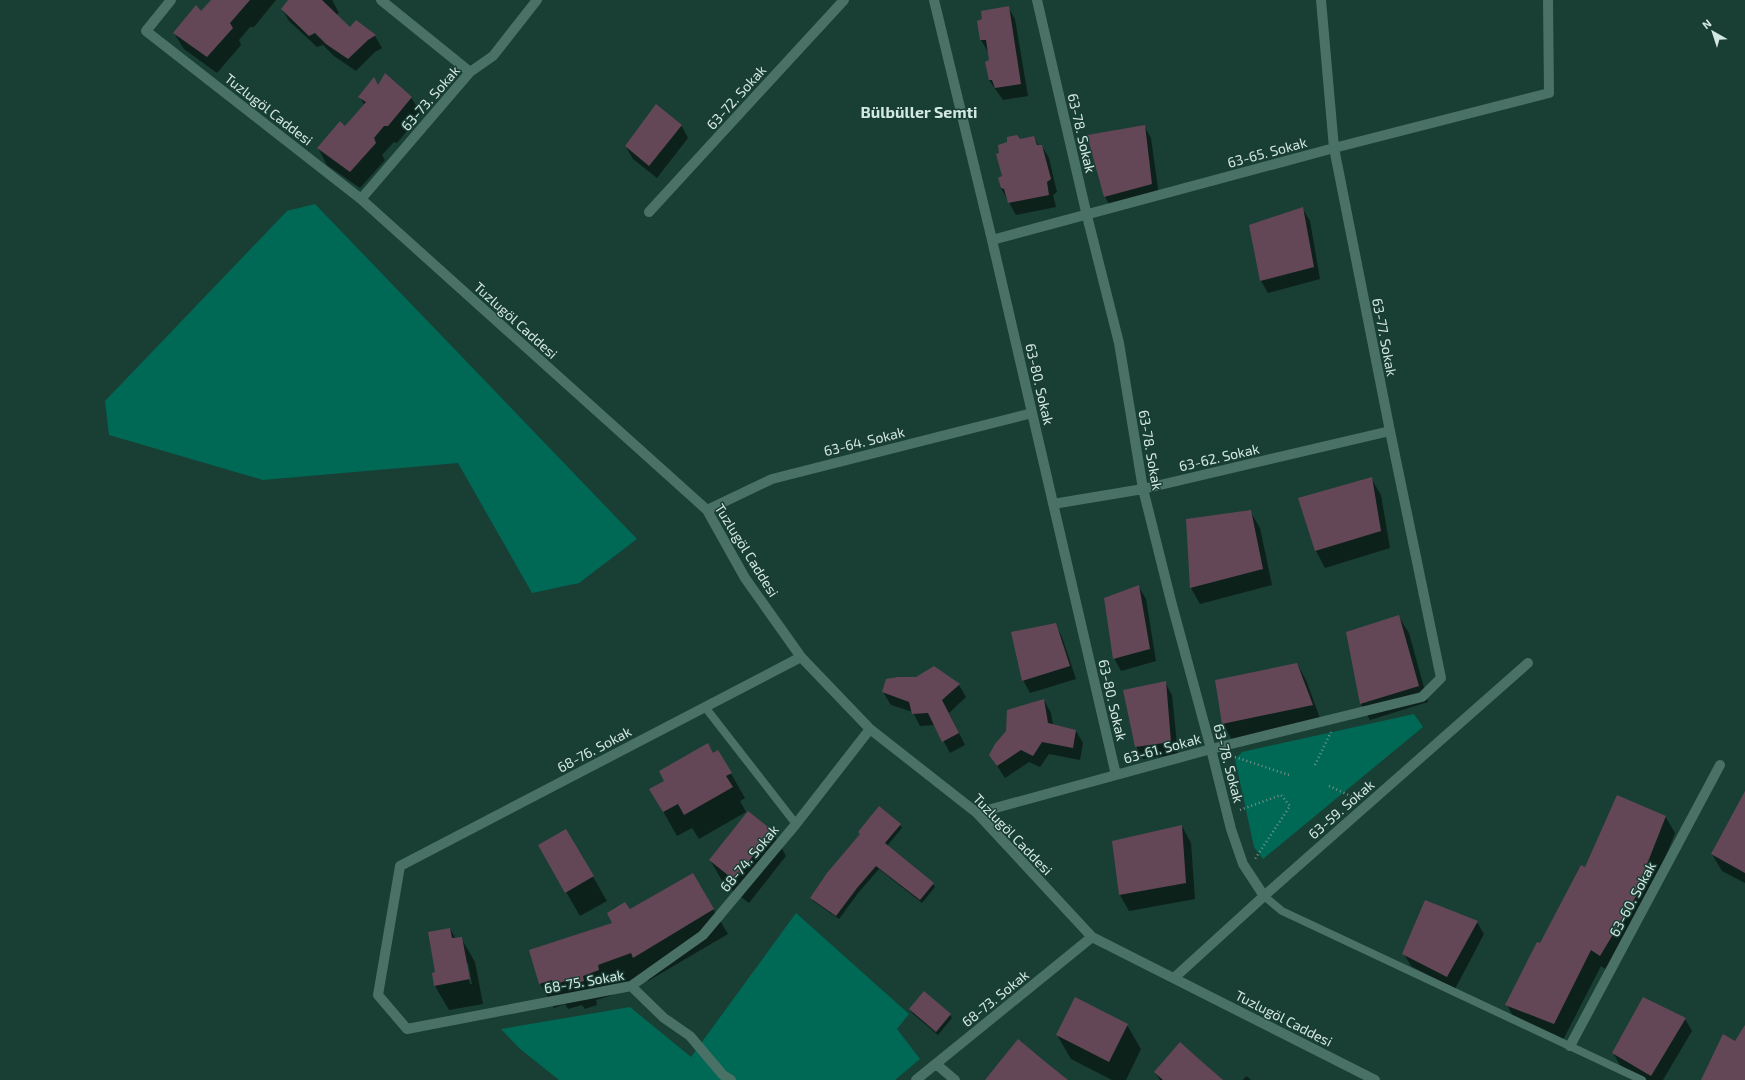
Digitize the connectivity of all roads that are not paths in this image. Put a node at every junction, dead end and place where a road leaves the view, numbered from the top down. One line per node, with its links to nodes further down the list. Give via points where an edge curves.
1 (172, 0): 11 (street, Tuzlugöl Caddesi, via 146,31)
2 (381, 0): 9 (street)
3 (537, 0): 9 (street, 63-73. Sokak, via 493,56)
4 (844, 0): 12 (street, 63-72. Sokak)
5 (934, 0): 14 (street, 63-80. Sokak)
6 (1037, 0): 13 (street, 63-78. Sokak)
7 (1322, 0): 10 (street, 63-77. Sokak)
8 (1548, 0): 10 (street, 63-65. Sokak, via 1549,92)
9 (470, 72): 11 (street, 63-73. Sokak)
10 (1334, 148): 13 (street, 63-65. Sokak); 16 (street, 63-77. Sokak)
11 (361, 198): 19 (street, Tuzlugöl Caddesi)
12 (649, 212)
13 (1087, 216): 14 (street, 63-65. Sokak); 17 (street, 63-78. Sokak, via 1119,343)
14 (992, 240): 15 (street, 63-80. Sokak)
15 (1032, 413): 18 (street, 63-80. Sokak); 19 (street, 63-64. Sokak, via 772,479)
16 (1390, 431): 17 (street, 63-62. Sokak); 22 (street, 63-77. Sokak)
17 (1143, 489): 18 (street, 63-62. Sokak); 25 (street, 63-78. Sokak, via 1171,601)
18 (1053, 504): 27 (street, 63-80. Sokak)
19 (707, 510): 20 (street, Tuzlugöl Caddesi, via 745,578)
20 (801, 657): 23 (street, 68-76. Sokak); 24 (street, Tuzlugöl Caddesi)
21 (1528, 663): 30 (street, 63-59. Sokak)
22 (1441, 678): 25 (street, 63-61. Sokak, via 1422,697)
23 (705, 707): 29 (lane); 34 (street, 68-76. Sokak, via 400,866 378,995)
24 (870, 729): 28 (street, Tuzlugöl Caddesi); 29 (street, 68-74. Sokak)
25 (1214, 749): 27 (street, 63-61. Sokak); 30 (street, 63-78. Sokak, via 1228,815 1241,857)
26 (1720, 766): 35 (street, 63-60. Sokak)
27 (1116, 775): 28 (street, 63-61. Sokak)
28 (977, 813): 31 (street, Tuzlugöl Caddesi)
29 (796, 824): 33 (street, 68-74. Sokak, via 703,935)
30 (1264, 896): 32 (street, 63-59. Sokak); 35 (lane, via 1282,911)
31 (1092, 937): 32 (street, Tuzlugöl Caddesi); 36 (street, 68-73. Sokak)
32 (1174, 978): 40 (street, Tuzlugöl Caddesi)
33 (631, 986): 34 (street, 68-75. Sokak); 37 (street, 68-75. Sokak, via 664,1018 690,1036 723,1075)
34 (407, 1029)
35 (1570, 1046): 41 (lane)
36 (936, 1064): 38 (street, 68-73. Sokak); 39 (street)
37 (731, 1080)
38 (916, 1080)
39 (955, 1080)
40 (1375, 1080)
41 (1642, 1080)

